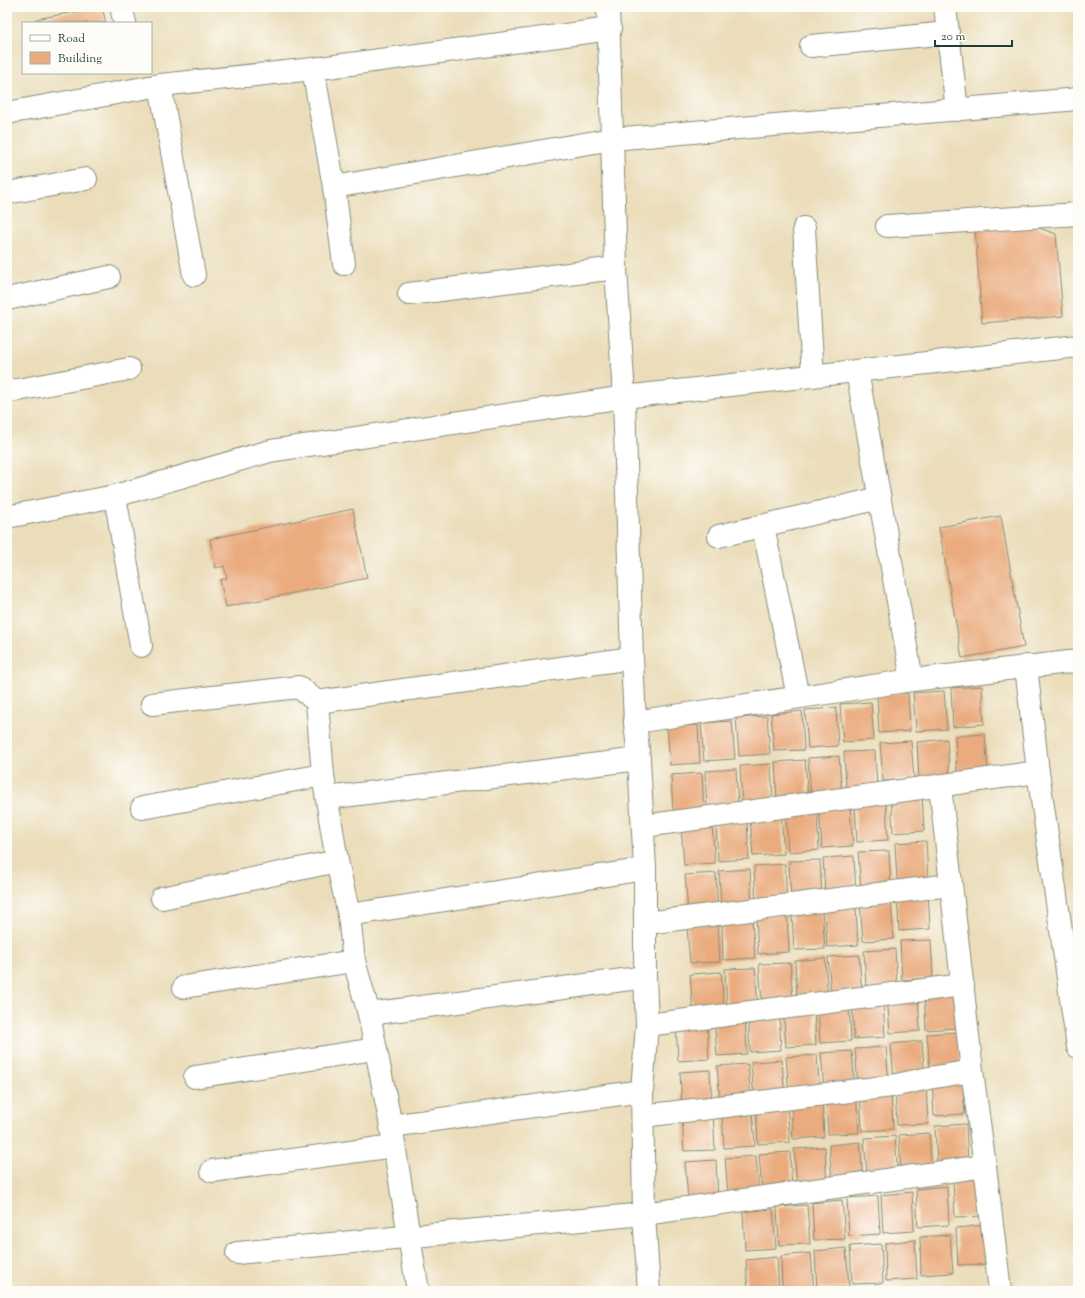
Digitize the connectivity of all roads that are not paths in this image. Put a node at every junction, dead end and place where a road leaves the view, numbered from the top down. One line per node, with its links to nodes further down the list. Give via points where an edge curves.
1 (121, 7): 4 (street)
2 (608, 7): 5 (street)
3 (945, 7): 6 (street)
4 (125, 22)
5 (610, 29): 8 (street); 14 (street)
6 (948, 33): 7 (street); 12 (street)
7 (811, 46)
8 (313, 70): 10 (street); 16 (street)
9 (136, 81): 10 (street); 13 (street)
10 (160, 85): 23 (street)
11 (1078, 99): 12 (street)
12 (957, 110): 14 (street)
13 (7, 113)
14 (612, 139): 16 (street); 22 (street)
15 (86, 179): 17 (street)
16 (334, 187): 21 (street)
17 (7, 193)
18 (1078, 214): 19 (street)
19 (887, 226)
20 (804, 228): 30 (street)
21 (344, 264)
22 (616, 268): 25 (street); 32 (street)
23 (194, 275)
24 (109, 277): 26 (street)
25 (408, 294)
26 (7, 299)
27 (1078, 346): 29 (street)
28 (129, 369): 31 (street)
29 (857, 371): 30 (street); 34 (street)
30 (813, 376): 32 (street)
31 (7, 392)
32 (624, 397): 33 (street, via 270,451); 39 (street)
33 (115, 496): 35 (street); 38 (street)
34 (880, 498): 36 (street); 42 (street)
35 (7, 517)
36 (763, 526): 37 (street); 43 (street)
37 (719, 536)
38 (141, 646)
39 (632, 658): 44 (street); 46 (street)
40 (1078, 661): 41 (street)
41 (1026, 666): 42 (street); 48 (street)
42 (912, 680): 43 (street)
43 (798, 697): 46 (street)
44 (317, 702): 45 (street, via 299,687); 49 (street)
45 (152, 704)
46 (635, 722): 47 (street)
47 (639, 758): 51 (street); 53 (street)
48 (1038, 772): 50 (street); 66 (street)
49 (323, 775): 51 (street); 52 (street)
50 (940, 786): 53 (street); 56 (street)
51 (327, 798): 54 (street)
52 (142, 808)
53 (644, 826): 55 (street)
54 (337, 861): 57 (street); 58 (street)
55 (646, 869): 58 (street); 59 (street)
56 (950, 884): 59 (street); 62 (street)
57 (162, 898)
58 (348, 915): 60 (street)
59 (646, 923): 61 (street)
60 (354, 961): 63 (street); 64 (street)
61 (645, 977): 64 (street); 65 (street)
62 (963, 985): 65 (street); 68 (street)
63 (184, 987)
64 (369, 1014): 67 (street)
65 (647, 1025): 70 (street)
66 (1078, 1038)
67 (375, 1049): 69 (street); 72 (street)
68 (972, 1071): 71 (street, via 892,1086); 73 (street)
69 (195, 1078)
70 (642, 1091): 71 (street); 72 (street)
71 (643, 1116): 75 (street)
72 (393, 1136): 74 (street); 76 (street)
73 (985, 1166): 75 (street); 80 (street)
74 (212, 1171)
75 (644, 1214): 76 (street); 79 (street)
76 (408, 1237): 77 (street); 78 (street)
77 (237, 1253)
78 (418, 1291)
79 (649, 1291)
80 (1000, 1291)

